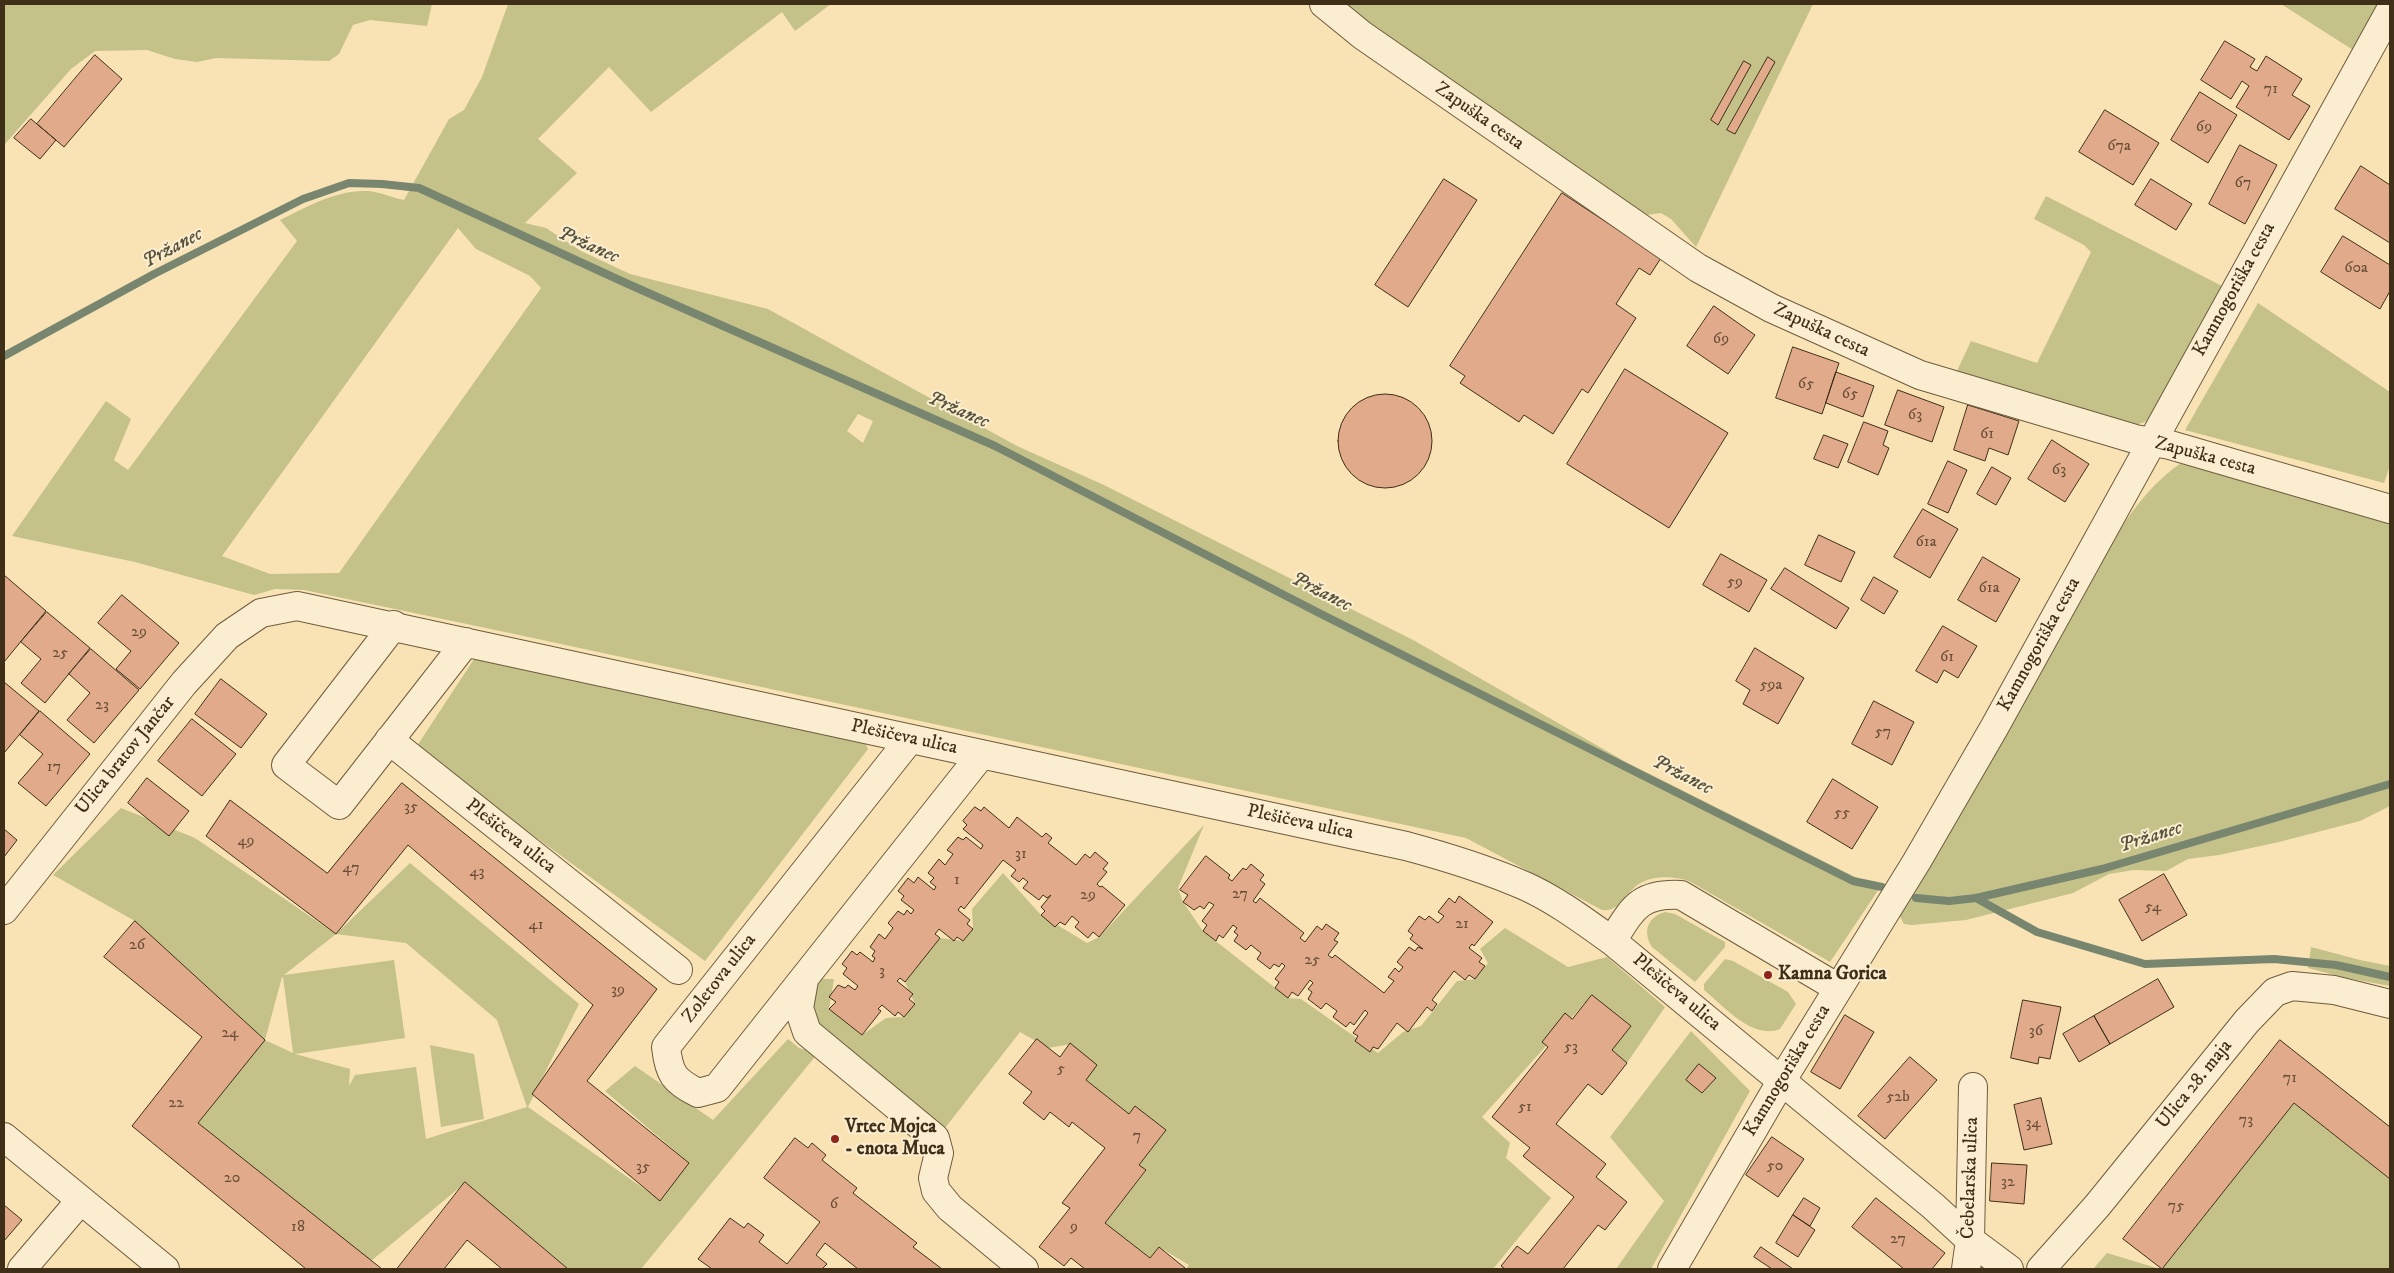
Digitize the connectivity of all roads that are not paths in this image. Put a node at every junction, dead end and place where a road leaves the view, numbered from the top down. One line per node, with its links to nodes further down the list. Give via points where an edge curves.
1 (1324, 4): 3 (street, Zapuška cesta, via 1362,35 1698,268 1771,308 1920,375)
2 (2390, 11): 3 (street, Kamnogoriška cesta)
3 (2151, 442): 4 (street, Zapuška cesta); 15 (street, Kamnogoriška cesta, via 1994,728)
4 (2390, 509)
5 (261, 613): 6 (street, Plešičeva ulica, via 297,606); 11 (street, Ulica bratov Jančar, via 227,636 184,683)
6 (394, 625): 7 (street, Plešičeva ulica); 9 (street, via 286,765 339,805)
7 (466, 642): 8 (street, Plešičeva ulica); 9 (street)
8 (910, 739): 10 (street, Plešičeva ulica); 14 (street, Zoletova ulica, via 666,1047 668,1065 679,1084 698,1093 717,1088)
9 (389, 740): 13 (street, Plešičeva ulica)
10 (981, 754): 12 (street, Plešičeva ulica, via 1457,859 1526,887); 14 (street, Zoletova ulica)
11 (4, 910)
12 (1612, 940): 15 (street, via 1645,899 1655,895 1680,895); 17 (street, Plešičeva ulica)
13 (678, 970)
14 (804, 980): 24 (street, Zoletova ulica, via 799,1008 807,1032 935,1138 939,1153 933,1178 936,1191 950,1208)
15 (1838, 988): 17 (street, Kamnogoriška cesta)
16 (2390, 1004): 28 (street, Ulica 28. maja, via 2326,989 2292,986 2275,992 2247,1021 2097,1206)
17 (1782, 1080): 21 (street, Plešičeva ulica); 25 (street, Kamnogoriška cesta)
18 (1973, 1087): 21 (street, Čebelarska ulica)
19 (4, 1138): 20 (street)
20 (80, 1201): 22 (street); 23 (street)
21 (1970, 1240): 26 (street, Čebelarska ulica); 27 (street, Plešičeva ulica)
22 (22, 1269)
23 (165, 1269)
24 (1024, 1269)
25 (1672, 1269)
26 (1966, 1269)
27 (2009, 1269)
28 (2041, 1269)

